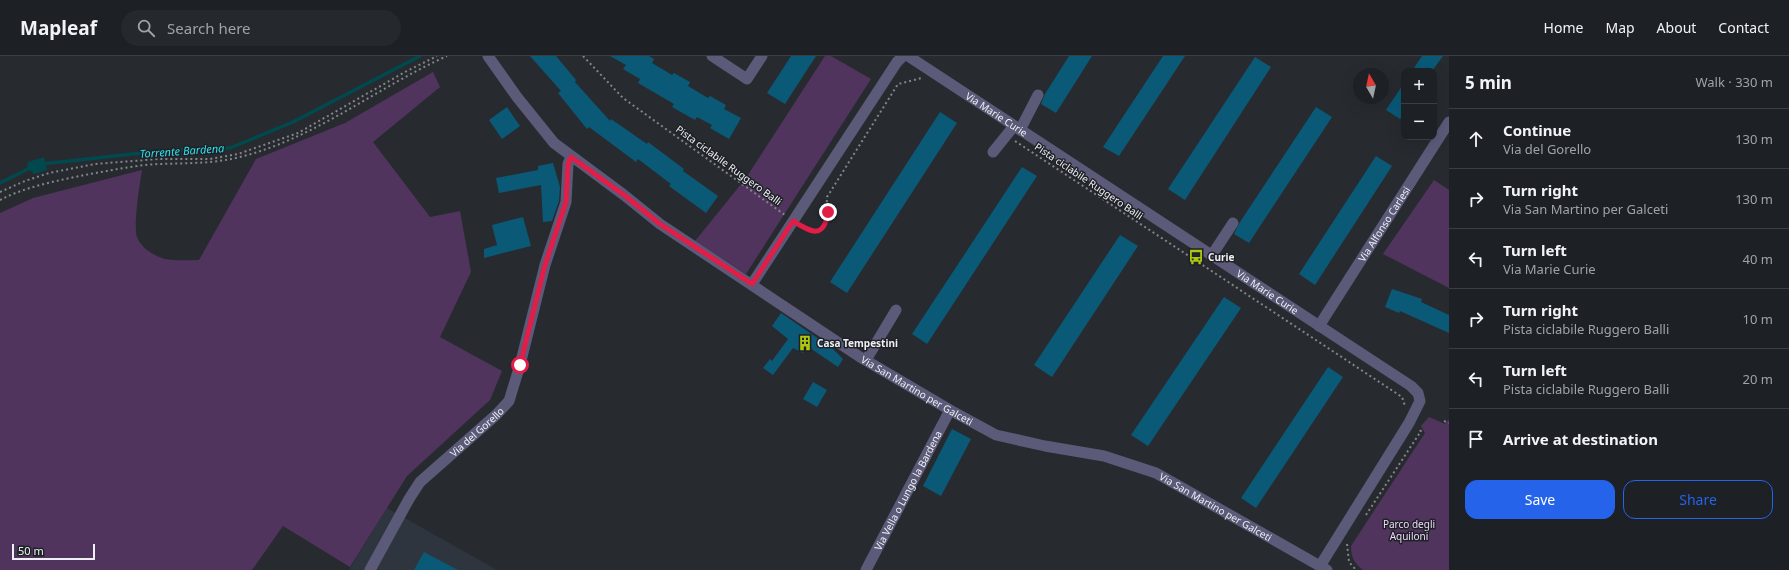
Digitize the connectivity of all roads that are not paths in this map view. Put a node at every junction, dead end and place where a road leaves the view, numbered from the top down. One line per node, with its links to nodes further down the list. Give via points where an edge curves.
1 (488, 56): 10 (street, Via San Martino per Galceti, via 554,143)
2 (712, 56): 3 (street, via 747,79)
3 (762, 56)
4 (903, 56): 13 (street)
5 (908, 56): 8 (street, Via Marie Curie)
6 (1038, 95): 8 (street)
7 (1449, 122): 15 (street, Via Alfonso Carlesi)
8 (1017, 128): 9 (street); 12 (street, Via Marie Curie)
9 (993, 152)
10 (571, 157): 13 (street, Via San Martino per Galceti, via 660,224); 19 (street, Via del Gorello, via 568,164 566,202 545,265 509,401 420,482)
11 (1233, 223): 12 (street)
12 (1212, 255): 15 (street, Via Marie Curie)
13 (752, 284): 16 (street, Via San Martino per Galceti)
14 (896, 310): 16 (street)
15 (1319, 326): 18 (street, Via Marie Curie, via 1411,386 1420,401)
16 (866, 360): 17 (street, Via San Martino per Galceti)
17 (950, 410): 18 (street, Via San Martino per Galceti, via 996,435 1104,456 1156,473); 20 (street, Via Vella o Lungo la Bardena)
18 (1324, 568)
19 (370, 570)
20 (866, 570)

